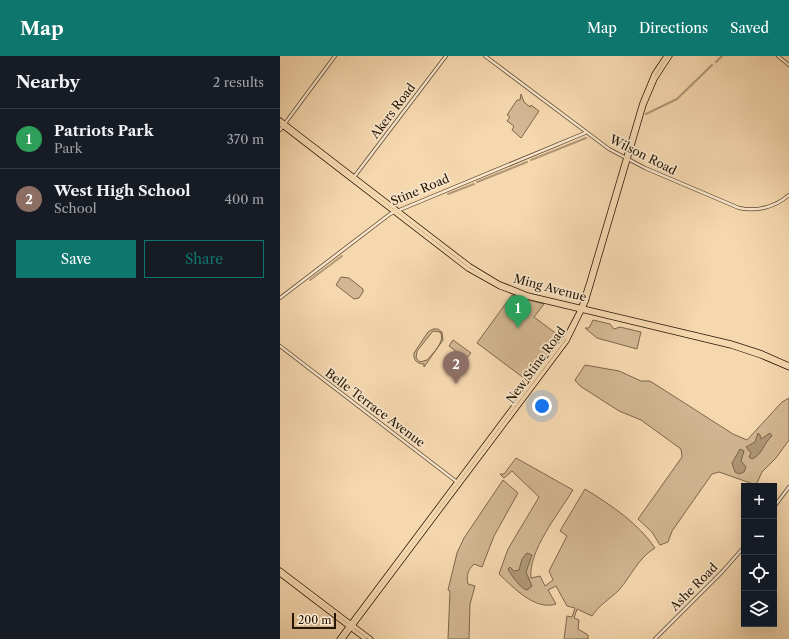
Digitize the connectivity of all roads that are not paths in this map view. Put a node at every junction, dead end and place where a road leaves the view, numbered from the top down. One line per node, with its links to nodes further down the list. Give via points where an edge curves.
1 (335, 56): 10 (street)
2 (446, 56): 16 (street, Akers Road)
3 (486, 56): 12 (street, Wilson Road)
4 (666, 56): 8 (main road)
5 (670, 56): 8 (main road)
6 (778, 56): 7 (street)
7 (789, 65)
8 (656, 75): 14 (main road, New Stine Road, via 642,103)
9 (280, 120): 10 (main road, Ming Avenue)
10 (283, 125): 11 (street); 13 (main road, Ming Avenue); 13 (main road, Ming Avenue)
11 (280, 130)
12 (586, 133): 14 (street, Wilson Road); 20 (street, Stine Road)
13 (328, 159): 15 (main road, Ming Avenue)
14 (627, 159): 19 (street, Wilson Road, via 739,208 766,208); 26 (main road, New Stine Road)
15 (340, 168): 16 (main road, Ming Avenue); 17 (main road, Ming Avenue)
16 (354, 177): 18 (main road, Ming Avenue)
17 (356, 182): 18 (main road); 20 (main road, Ming Avenue)
18 (369, 189): 20 (main road, Ming Avenue)
19 (789, 195)
20 (396, 211): 21 (main road, Ming Avenue); 21 (main road, Ming Avenue); 25 (street, Stine Road)
21 (436, 242): 22 (main road, Ming Avenue); 22 (main road, Ming Avenue, via 479,276)
22 (489, 280): 23 (main road, Ming Avenue); 24 (main road, Ming Avenue)
23 (513, 293): 24 (main road); 26 (main road, Ming Avenue)
24 (528, 295): 26 (main road, Ming Avenue)
25 (280, 298)
26 (582, 309): 28 (main road, Ming Avenue, via 731,343); 29 (main road, Ming Avenue, via 731,346); 30 (main road, New Stine Road, via 565,339); 30 (main road, New Stine Road, via 567,341)
27 (280, 346): 31 (street, Belle Terrace Avenue)
28 (789, 365)
29 (789, 368)
30 (532, 386): 31 (main road, New Stine Road); 31 (main road, New Stine Road)
31 (459, 483): 39 (main road, New Stine Road)
32 (789, 487): 33 (street)
33 (777, 503)
34 (741, 550): 44 (street, Ashe Road)
35 (280, 570): 38 (main road)
36 (280, 574): 37 (main road)
37 (310, 597): 38 (main road); 39 (main road)
38 (320, 600): 39 (main road)
39 (351, 626): 40 (main road); 41 (main road); 42 (main road); 43 (main road)
40 (339, 639)
41 (343, 639)
42 (365, 639)
43 (371, 639)
44 (655, 639)

